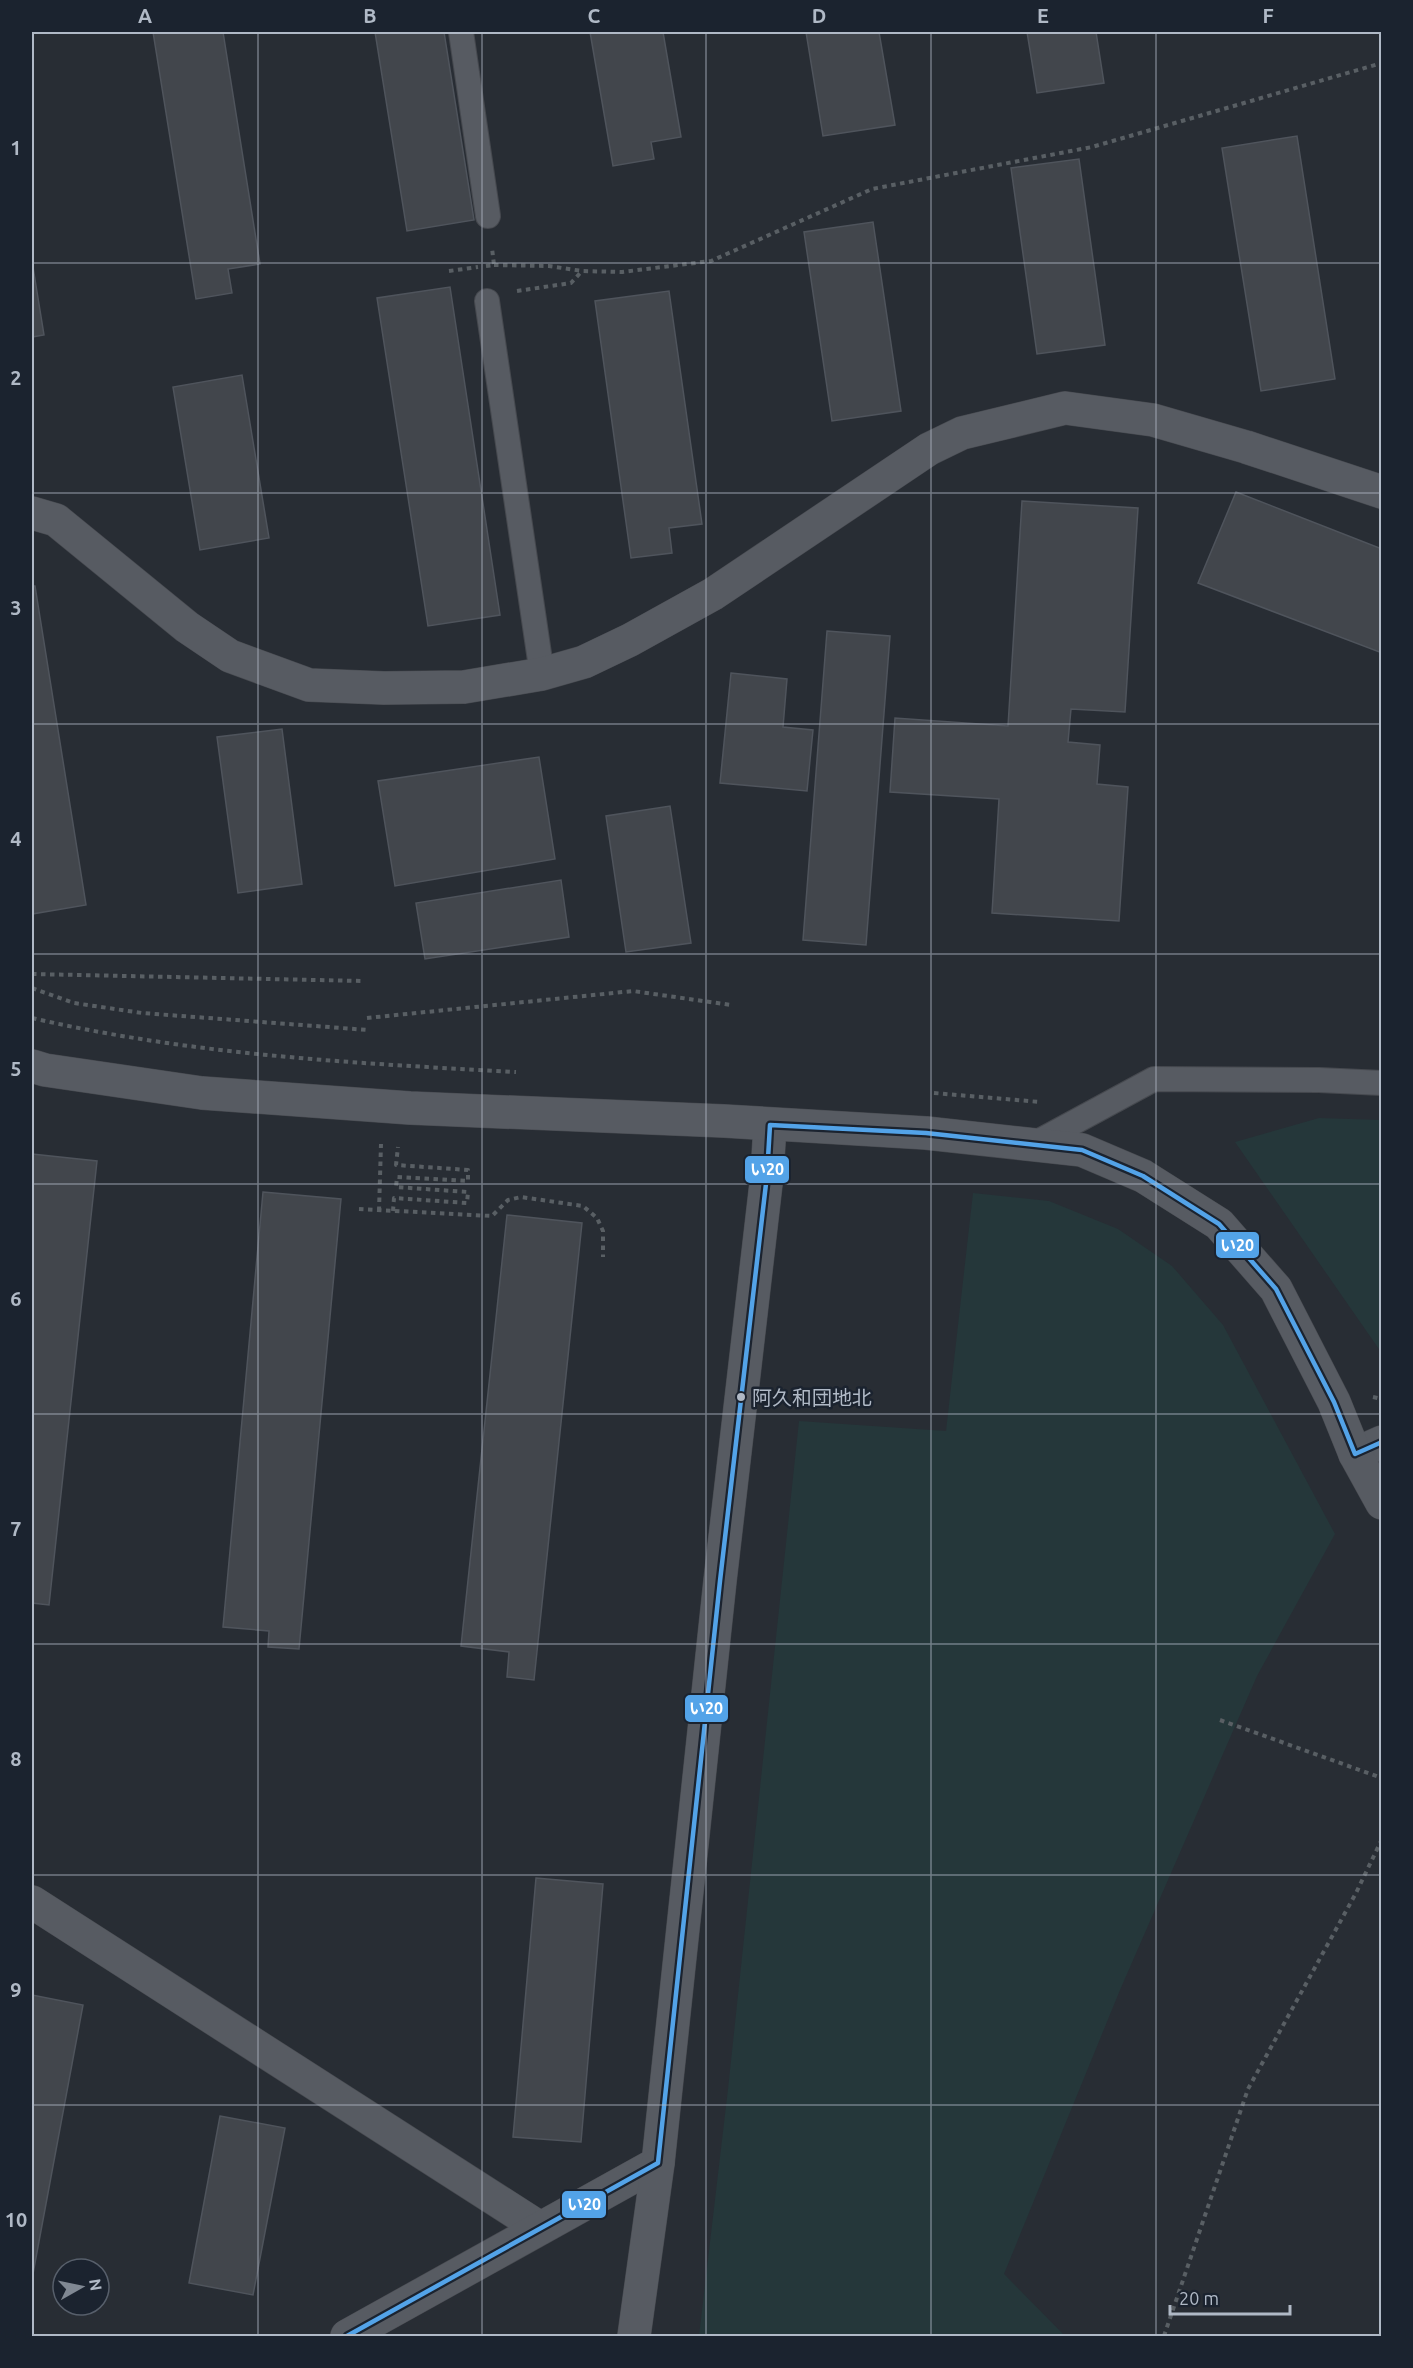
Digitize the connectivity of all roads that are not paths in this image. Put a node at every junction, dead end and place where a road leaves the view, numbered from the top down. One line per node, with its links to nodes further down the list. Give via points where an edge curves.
1 (461, 32): 2 (lane)
2 (488, 216)
3 (487, 301): 6 (lane)
4 (1382, 492): 6 (street, via 1153,420 1065,408 962,433 929,449 713,594 584,662)
5 (32, 513): 6 (street, via 56,520 187,627 230,656 309,685 464,687)
6 (542, 674)
7 (32, 1066): 9 (street, via 202,1093 410,1108)
8 (1382, 1083): 10 (lane, via 1154,1079)
9 (770, 1125): 10 (street, via 926,1133); 14 (street)
10 (1034, 1144): 11 (street, via 1082,1150 1143,1176 1219,1224 1276,1289 1334,1402)
11 (1368, 1448): 12 (street)
12 (1382, 1503)
13 (32, 1902): 15 (street)
14 (658, 2163): 15 (street); 17 (street)
15 (540, 2228): 16 (street)
16 (347, 2337)
17 (634, 2337)

